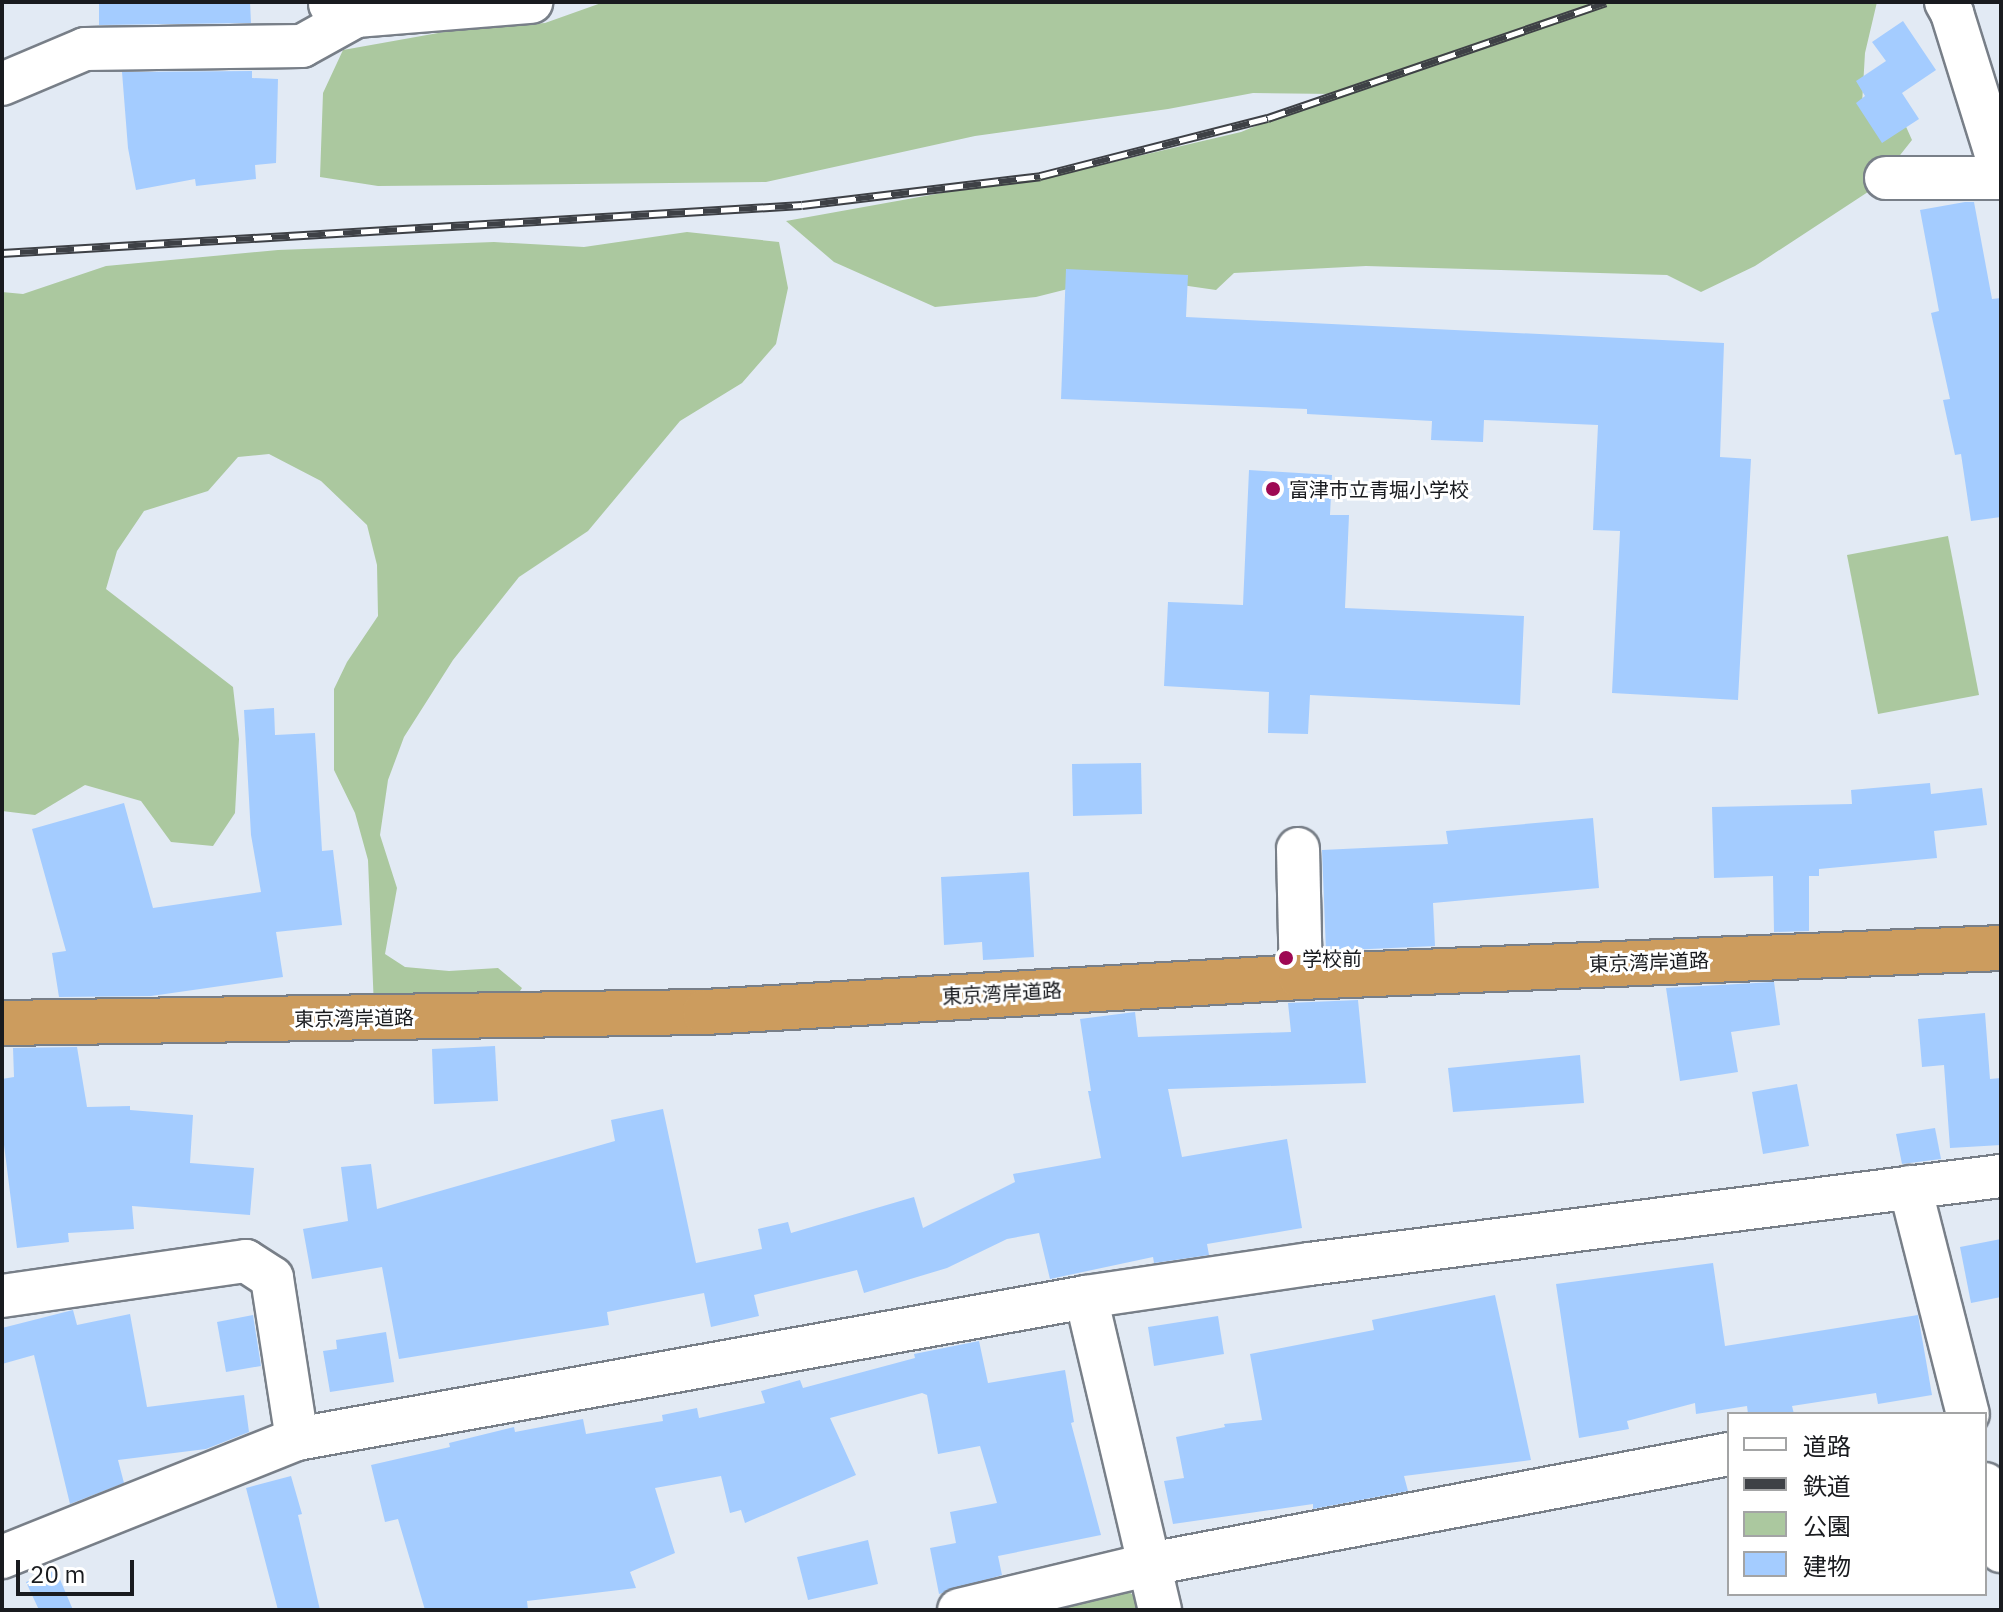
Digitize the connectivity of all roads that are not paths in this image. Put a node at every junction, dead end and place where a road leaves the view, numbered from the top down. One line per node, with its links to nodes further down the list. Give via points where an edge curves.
1 (531, 2): 3 (street)
2 (1956, 6): 5 (street)
3 (340, 9): 4 (street, via 302,46 85,49)
4 (2, 84)
5 (2001, 170)
6 (1886, 178): 7 (street)
7 (2001, 178)
8 (1298, 849): 10 (street)
9 (2001, 948): 10 (highway, 東京湾岸道路)
10 (1301, 977): 11 (highway, 東京湾岸道路, via 705,1012)
11 (2, 1023)
12 (2001, 1176): 13 (street)
13 (1910, 1187): 15 (street); 16 (street)
14 (2, 1296): 17 (street, via 246,1261 272,1278)
15 (1086, 1297): 17 (street); 22 (street)
16 (1970, 1410)
17 (297, 1439): 21 (street)
18 (1727, 1454): 22 (street)
19 (1987, 1492): 20 (street)
20 (2001, 1551)
21 (2, 1557)
22 (1150, 1564): 23 (street); 24 (street)
23 (959, 1610)
24 (1160, 1610)

